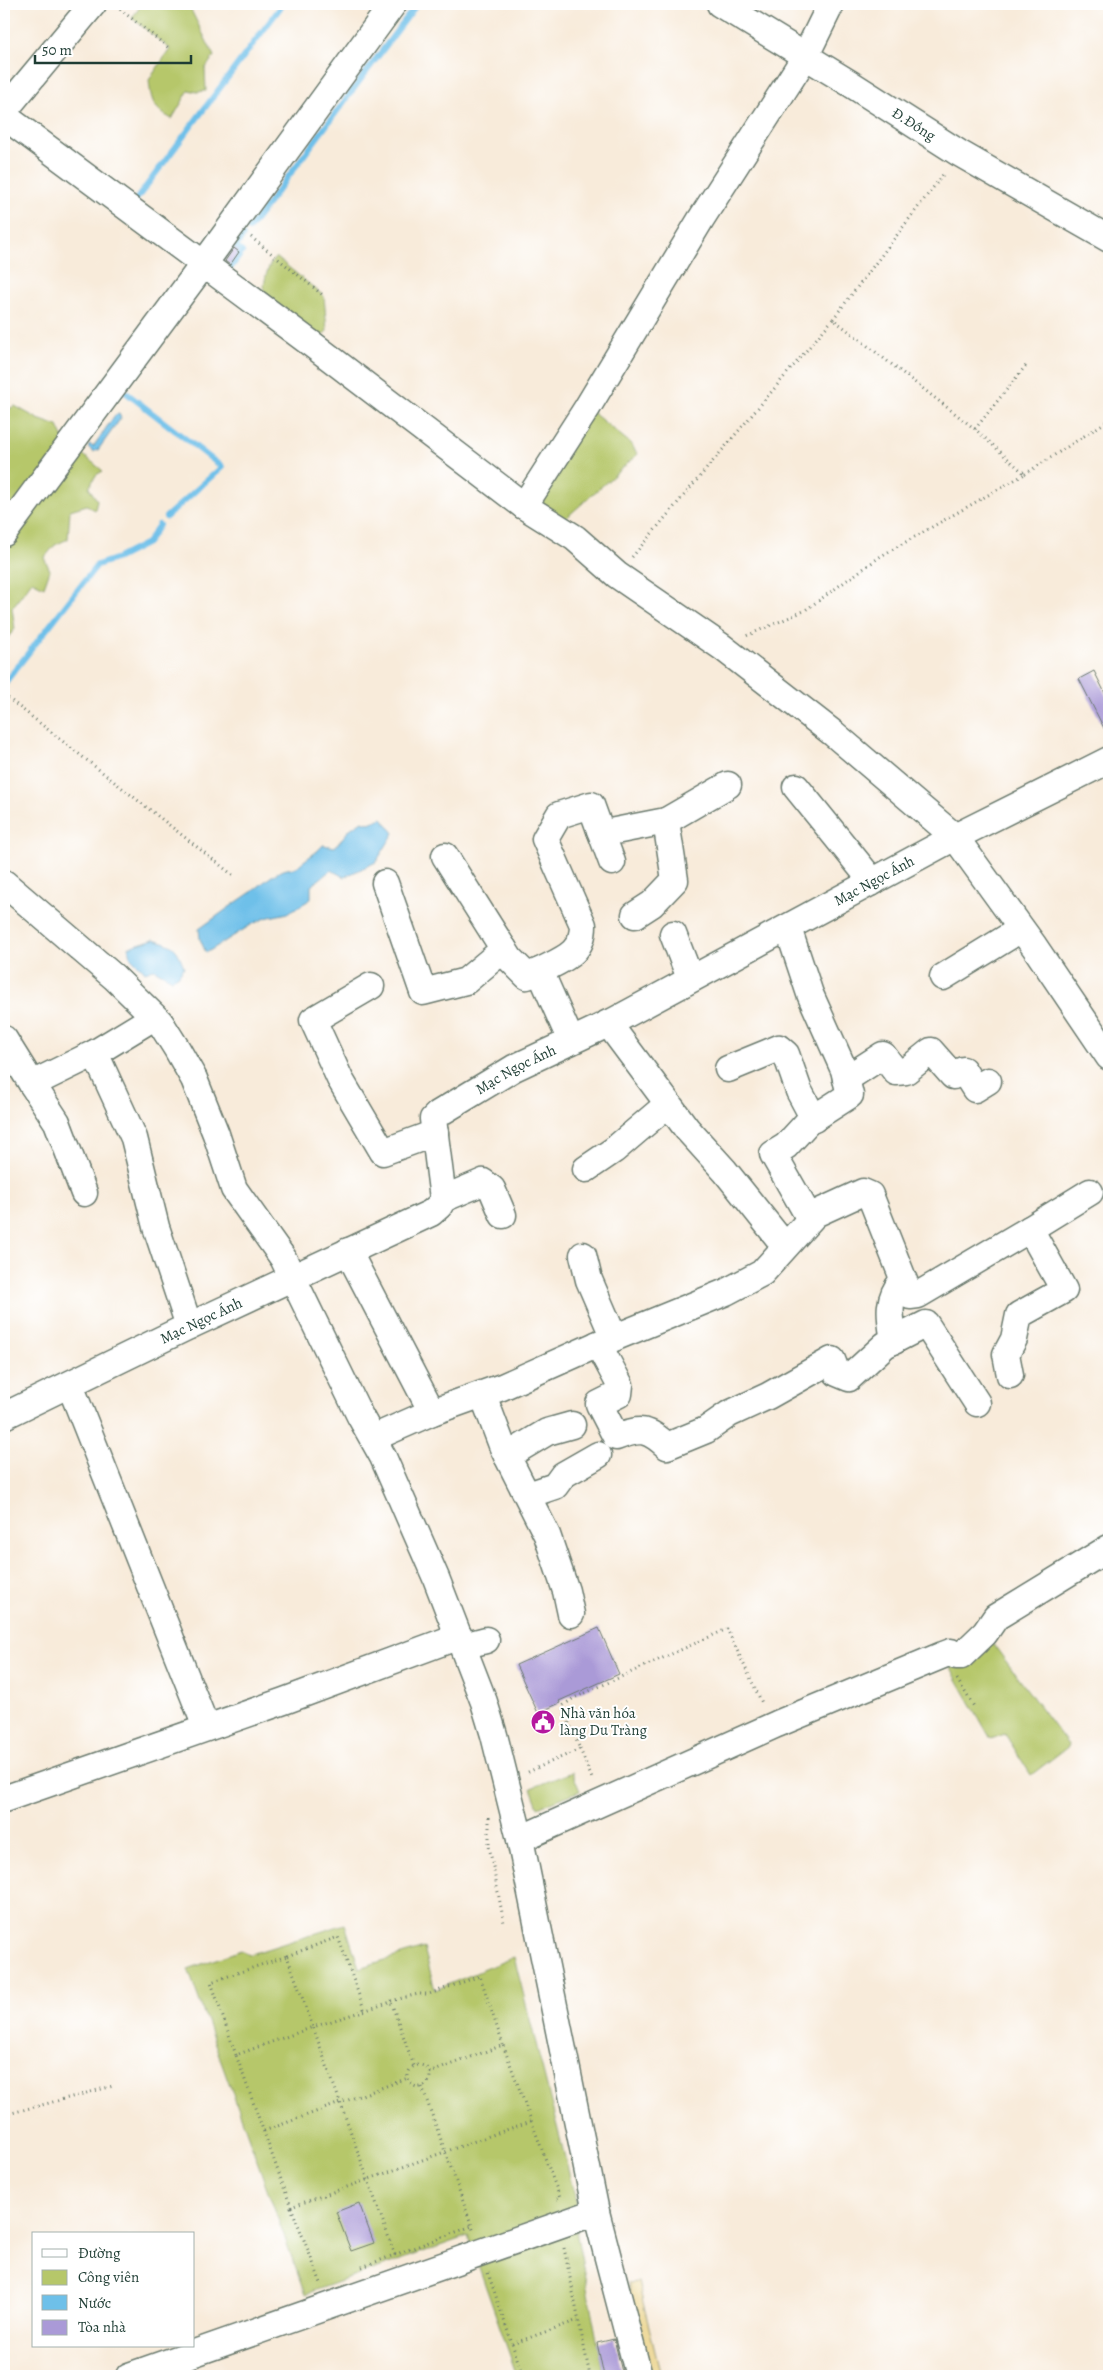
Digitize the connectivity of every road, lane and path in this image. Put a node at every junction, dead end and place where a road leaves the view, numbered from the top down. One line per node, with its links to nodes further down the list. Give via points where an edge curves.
1 (93, 4): 8 (street)
2 (114, 4): 6 (path)
3 (393, 4): 11 (street)
4 (720, 4): 7 (street, Đ.Đồng)
5 (832, 4): 7 (street)
6 (170, 50)
7 (805, 57): 10 (street, Đ.Đồng); 20 (street)
8 (4, 111)
9 (4, 116): 13 (street)
10 (959, 153): 12 (street, Đ.Đồng); 15 (path)
11 (234, 223): 13 (street); 14 (path)
12 (1109, 239)
13 (203, 266): 20 (street, via 313,345); 21 (street)
14 (324, 296)
15 (833, 319): 18 (path); 22 (path)
16 (1028, 363): 18 (path)
17 (1109, 420): 19 (path)
18 (975, 429): 19 (path)
19 (1025, 474): 23 (path, via 881,556 804,610)
20 (524, 506): 22 (street, via 575,538)
21 (4, 533)
22 (617, 575): 23 (street)
23 (722, 647): 30 (street, via 834,734)
24 (4, 695): 33 (path)
25 (1109, 760): 30 (street, Mạc Ngọc Ánh)
26 (728, 785): 28 (street)
27 (796, 787): 34 (street)
28 (666, 821): 29 (street, via 610,832); 37 (street, via 675,880 652,904)
29 (600, 830): 32 (street); 42 (street, via 591,805 559,815 545,839 583,925 583,937 578,949)
30 (955, 837): 34 (street, Mạc Ngọc Ánh); 39 (street)
31 (446, 856): 41 (street)
32 (612, 862)
33 (234, 876)
34 (873, 882): 38 (street, Mạc Ngọc Ánh)
35 (4, 883): 46 (street, via 114,977)
36 (385, 884): 41 (street, via 424,992 466,981)
37 (635, 915)
38 (788, 928): 44 (street, Mạc Ngọc Ánh); 53 (street, via 810,994)
39 (1021, 929): 43 (street); 51 (street)
40 (673, 934): 44 (street)
41 (504, 949): 42 (street, via 528,976)
42 (540, 970): 49 (street)
43 (943, 977)
44 (690, 978): 47 (street, Mạc Ngọc Ánh)
45 (371, 986): 58 (street, via 313,1020 340,1079 383,1152)
46 (154, 1017): 50 (street); 69 (street, via 194,1079 234,1189 283,1258)
47 (608, 1023): 49 (street, Mạc Ngọc Ánh); 56 (street)
48 (4, 1039): 55 (street)
49 (571, 1041): 58 (street, Mạc Ngọc Ánh, via 514,1068 435,1116)
50 (95, 1053): 55 (street); 71 (street, via 134,1138 156,1227)
51 (1109, 1058)
52 (728, 1069): 57 (street, via 779,1048 786,1054 799,1091)
53 (846, 1079): 54 (street, via 883,1055 896,1072 906,1071 931,1051 953,1076 963,1070 975,1088); 57 (street, via 850,1096)
54 (988, 1081)
55 (32, 1084): 61 (street, via 57,1122)
56 (668, 1104): 59 (street, via 614,1150); 66 (street)
57 (814, 1119): 64 (street, via 786,1146 772,1154)
58 (435, 1133): 62 (street, Mạc Ngọc Ánh)
59 (586, 1169)
60 (1090, 1192): 65 (street)
61 (84, 1193)
62 (443, 1199): 63 (street, via 484,1182 492,1190); 67 (street, Mạc Ngọc Ánh, via 431,1213)
63 (503, 1215)
64 (810, 1219): 66 (street); 70 (street, via 863,1192 870,1194)
65 (1030, 1230): 70 (street, via 918,1295 910,1296); 74 (street, via 1064,1290 1019,1316 1014,1339 1006,1354)
66 (785, 1246): 72 (street, via 762,1272 726,1292)
67 (348, 1251): 69 (street, Mạc Ngọc Ánh); 78 (street)
68 (583, 1256): 72 (street)
69 (292, 1277): 71 (street, Mạc Ngọc Ánh); 81 (street)
70 (903, 1280): 73 (street, via 893,1291 890,1312)
71 (189, 1326): 75 (street, Mạc Ngọc Ánh)
72 (606, 1341): 73 (street, via 620,1385 619,1394 599,1404 616,1437 635,1430 647,1431 667,1446 684,1433 706,1430 729,1414 832,1360 838,1373 849,1378 885,1345); 76 (street)
73 (894, 1341): 77 (street, via 926,1324)
74 (1010, 1375)
75 (70, 1384): 79 (street, Mạc Ngọc Ánh); 89 (street)
76 (483, 1395): 78 (street); 83 (street)
77 (977, 1403)
78 (432, 1412): 81 (street)
79 (4, 1416)
80 (572, 1425): 83 (street, via 547,1432)
81 (373, 1438): 87 (street)
82 (598, 1455): 84 (street, via 563,1475 555,1486)
83 (507, 1456): 84 (street)
84 (528, 1495): 86 (street, via 547,1535)
85 (1109, 1548): 94 (street, via 996,1617 964,1654 956,1656 951,1652 814,1708)
86 (571, 1614)
87 (469, 1641): 89 (street); 91 (street)
88 (764, 1708): 90 (path, via 727,1629 562,1706)
89 (206, 1727): 93 (street)
90 (580, 1749): 91 (path); 92 (path)
91 (506, 1782): 94 (street)
92 (594, 1783)
93 (4, 1799)
94 (520, 1839): 114 (street)
95 (287, 1956): 97 (path, via 338,1937); 98 (path); 100 (path, via 211,1982)
96 (391, 2002): 97 (path); 99 (path, via 429,1994 480,1976); 101 (path)
97 (364, 2010): 98 (path)
98 (313, 2028): 100 (path); 106 (path)
99 (503, 2045): 102 (path); 108 (path)
100 (236, 2055): 109 (path)
101 (414, 2066): 102 (path, via 422,2065); 103 (path)
102 (430, 2072): 105 (path, via 430,2080)
103 (408, 2078): 105 (path, via 411,2084); 106 (path)
104 (113, 2086): 107 (path)
105 (422, 2087): 110 (path)
106 (340, 2103): 109 (path); 111 (path)
107 (4, 2114)
108 (531, 2121): 110 (path); 112 (path, via 560,2198)
109 (264, 2131): 113 (path)
110 (445, 2152): 111 (path); 115 (path)
111 (368, 2178): 113 (path); 118 (path)
112 (552, 2201)
113 (291, 2207): 122 (path, via 320,2283)
114 (596, 2212): 116 (street); 128 (street)
115 (472, 2226): 116 (path); 118 (path)
116 (482, 2240): 121 (path); 125 (street)
117 (557, 2251): 123 (path, via 565,2248)
118 (395, 2255): 119 (path)
119 (353, 2270)
120 (498, 2273): 121 (path)
121 (489, 2276): 124 (path)
122 (328, 2280)
123 (578, 2320): 124 (path); 127 (path)
124 (512, 2344): 126 (path)
125 (129, 2376)
126 (523, 2376)
127 (590, 2376)
128 (639, 2376)

